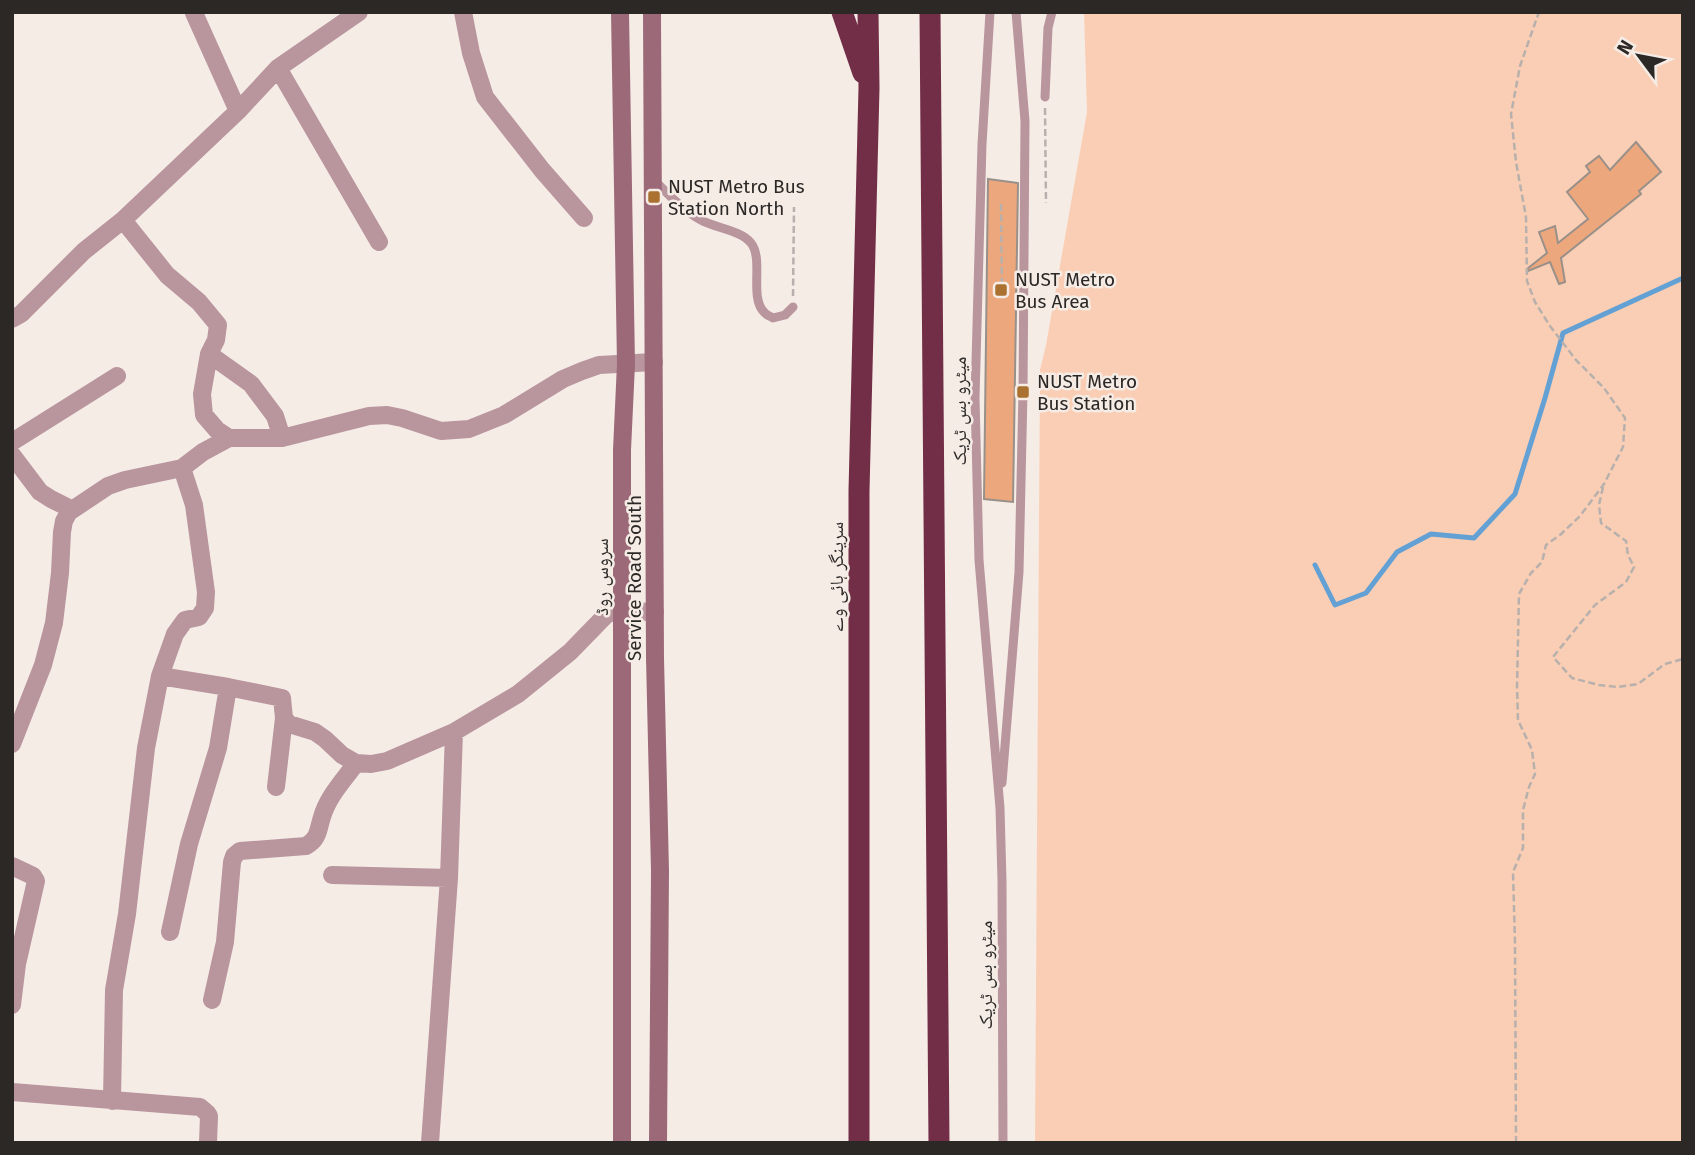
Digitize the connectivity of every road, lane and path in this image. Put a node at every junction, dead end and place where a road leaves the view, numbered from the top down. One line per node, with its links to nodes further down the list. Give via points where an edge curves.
1 (359, 12): 13 (street)
2 (463, 12): 21 (street, via 485,97)
3 (620, 12): 29 (main road, سروس روڈ)
4 (652, 12): 17 (main road, Service Road South)
5 (842, 12): 14 (highway)
6 (868, 12): 14 (highway, سرینگر ہائی وے)
7 (930, 12): 64 (highway)
8 (990, 12): 50 (lane, میٹرو بس ٹریک, via 975,398 979,560)
9 (1016, 12): 50 (lane, میٹرو بس ٹریک, via 1025,121 1023,420 1019,572)
10 (1052, 12): 15 (lane)
11 (1539, 12): 36 (path, via 1520,66 1511,114 1526,217 1527,281 1550,326 1625,418 1623,447)
12 (194, 13): 16 (street)
13 (278, 68): 16 (street); 23 (street)
14 (869, 88): 63 (highway, سرینگر ہائی وے, via 859,491)
15 (1045, 97): 18 (path)
16 (238, 111): 22 (street)
17 (653, 180): 25 (lane, via 686,211 751,243 764,313 773,318); 28 (main road, Service Road South)
18 (1046, 203)
19 (1001, 204): 24 (path)
20 (794, 207): 25 (path)
21 (584, 218)
22 (123, 220): 26 (street); 27 (street, via 167,275 218,325)
23 (379, 242)
24 (1002, 299)
25 (793, 307)
26 (12, 319)
27 (209, 354): 31 (street, via 202,394 204,415); 32 (street, via 251,384 275,416)
28 (654, 362): 29 (street); 38 (main road, Service Road South)
29 (626, 364): 32 (street, via 582,371 470,429 441,431 387,415); 39 (main road, سروس روڈ)
30 (117, 376): 33 (street)
31 (229, 438): 32 (street); 35 (street)
32 (282, 438)
33 (12, 442)
34 (12, 455): 37 (street, via 40,492)
35 (182, 468): 43 (street, via 194,505 205,608 199,617 185,620); 47 (street, via 108,486 69,512 62,533 54,623 43,665)
36 (1604, 484): 42 (path, via 1601,523 1626,541 1634,567 1626,582 1595,605 1553,657 1572,678 1617,687 1638,684 1665,664); 66 (path, via 1580,516 1546,544 1542,562 1519,594 1518,720 1532,750 1535,774 1523,810 1522,848 1513,872)
37 (67, 507)
38 (654, 519): 39 (main road); 41 (main road, Service Road South)
39 (622, 523): 40 (main road, سروس روڈ)
40 (622, 611): 41 (street); 46 (street, via 607,614 570,652 518,694); 61 (main road, سروس روڈ)
41 (655, 612): 62 (main road, Service Road South, via 660,871)
42 (1683, 659)
43 (160, 676): 44 (street); 58 (street, via 114,990)
44 (228, 687): 45 (street, via 282,698); 54 (street, via 218,748 189,844)
45 (284, 718): 48 (street, via 293,727 315,732); 49 (street)
46 (454, 732): 48 (street, via 387,761); 53 (street)
47 (13, 739)
48 (356, 763): 55 (street, via 329,799 313,842 240,851 234,856 225,942)
49 (276, 787)
50 (1000, 808): 65 (lane, میٹرو بس ٹریک)
51 (12, 866): 56 (street, via 36,881)
52 (332, 875): 53 (street)
53 (449, 878): 60 (street)
54 (170, 932)
55 (212, 1000)
56 (12, 1005)
57 (12, 1092): 58 (street)
58 (112, 1101): 59 (street, via 200,1107 209,1116)
59 (208, 1143)
60 (430, 1143)
61 (622, 1143)
62 (658, 1143)
63 (859, 1143)
64 (939, 1143)
65 (1003, 1143)
66 (1516, 1143)

